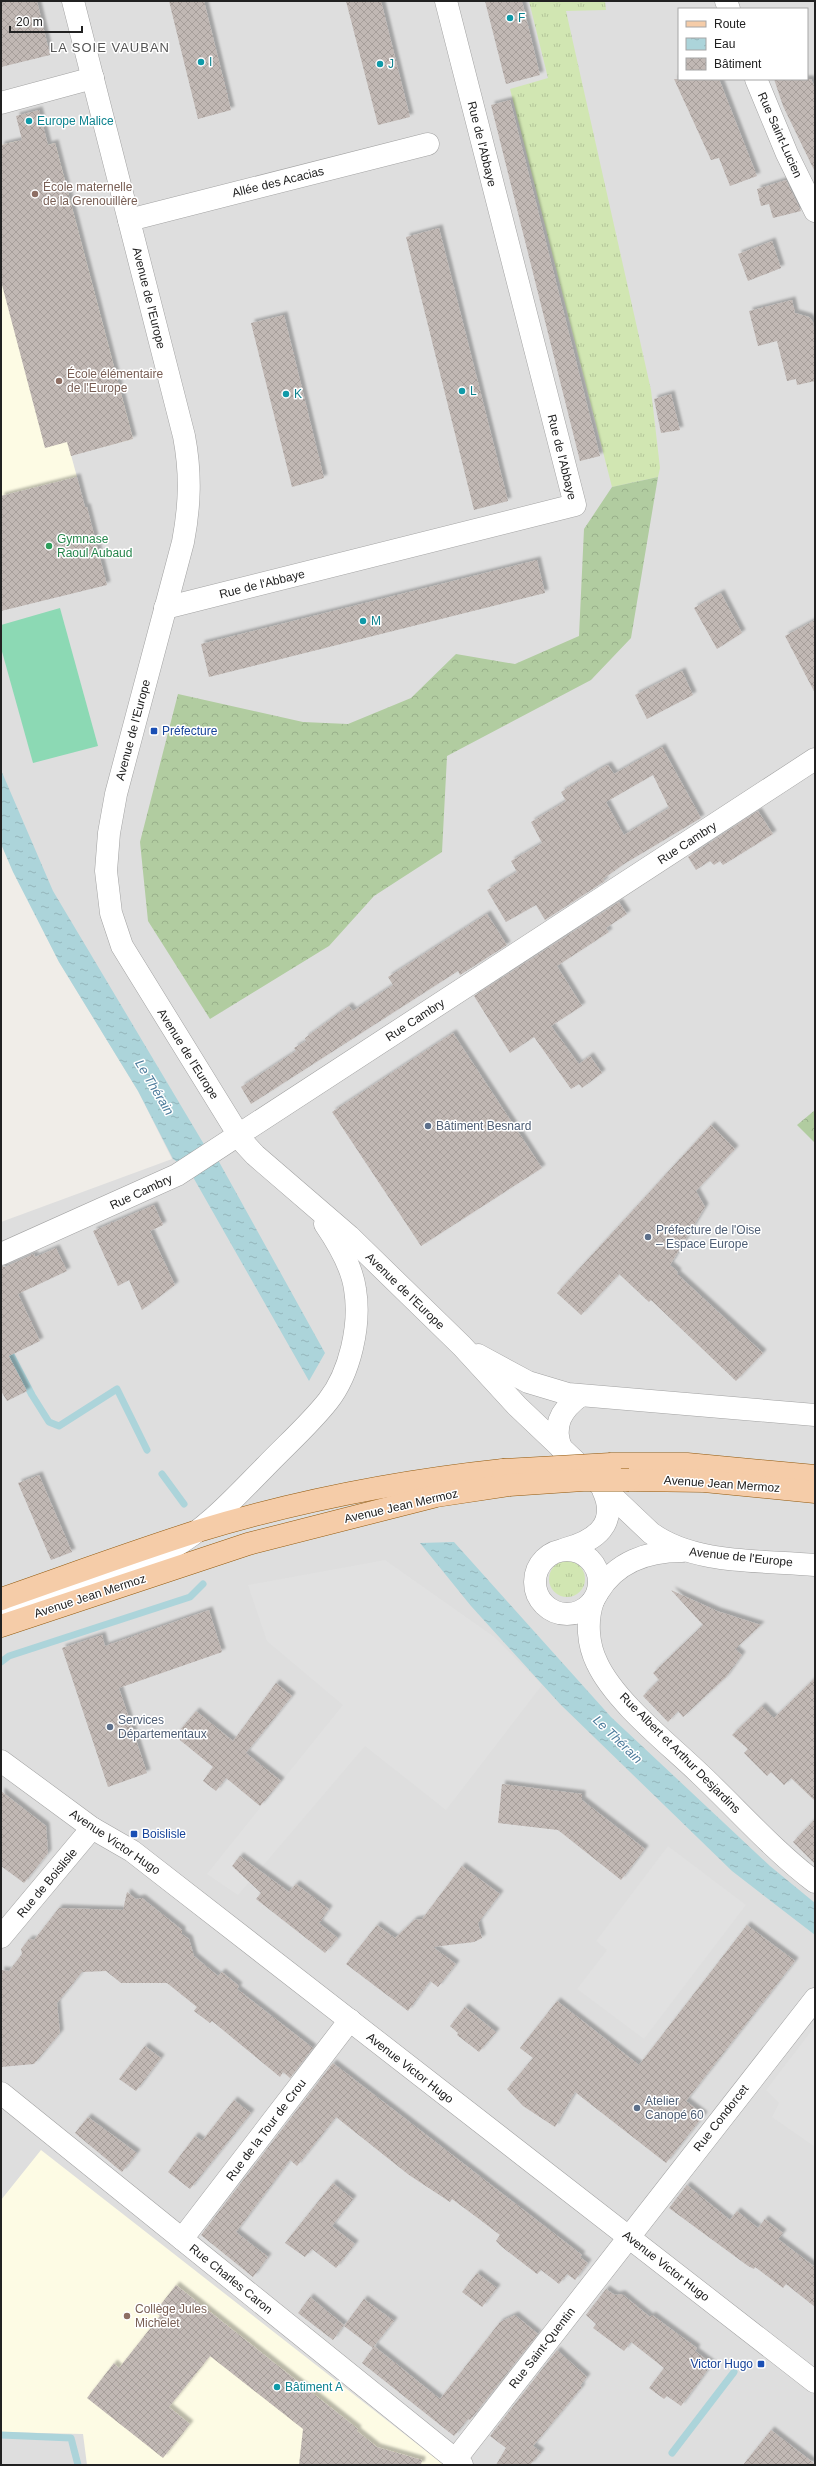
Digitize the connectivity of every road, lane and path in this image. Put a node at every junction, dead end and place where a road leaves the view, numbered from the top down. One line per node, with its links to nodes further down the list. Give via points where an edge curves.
1 (73, 1): 3 (street, Avenue de l'Europe)
2 (446, 1): 9 (street, Rue de l'Abbaye, via 575,505)
3 (93, 78): 5 (street); 8 (street, Avenue de l'Europe)
4 (756, 80): 7 (street, Rue Saint-Lucien, via 784,148)
5 (1, 103)
6 (428, 144): 8 (street, Allée des Acacias)
7 (815, 211)
8 (129, 220): 9 (street, Avenue de l'Europe, via 184,436 190,471 186,523)
9 (165, 608): 11 (street, Avenue de l'Europe, via 111,815 107,850 107,890 111,913 122,946)
10 (815, 760): 11 (street, Rue Cambry)
11 (239, 1136): 12 (street, Avenue de l'Europe, via 255,1155); 13 (street, Rue Cambry, via 177,1175)
12 (308, 1200): 14 (street, Avenue de l'Europe, via 349,1236); 22 (street, via 340,1249 351,1273 355,1290 356,1323 344,1369 333,1394 310,1422)
13 (1, 1254)
14 (462, 1346): 15 (street, Avenue de l'Europe, via 528,1382); 17 (street, Avenue de l'Europe, via 504,1393)
15 (580, 1396): 16 (street, Avenue de l'Europe, via 768,1409); 17 (street, via 568,1405 559,1420 557,1438)
16 (815, 1415)
17 (561, 1448): 20 (street, Avenue de l'Europe)
18 (815, 1476): 19 (main road, Avenue Jean Mermoz, bridge, via 694,1465 611,1464)
19 (506, 1477): 21 (main road, Avenue Jean Mermoz, bridge, via 704,1481); 22 (main road, Avenue Jean Mermoz, via 352,1492); 29 (main road, Avenue Jean Mermoz, via 248,1544)
20 (603, 1490): 23 (street, via 608,1513 601,1530 589,1542); 24 (street, Avenue de l'Europe, via 651,1533)
21 (815, 1492)
22 (199, 1531): 27 (main road, Avenue Jean Mermoz); 28 (street, Avenue Jean Mermoz, via 172,1548 114,1576)
23 (565, 1549): 26 (street, via 580,1552 593,1562 599,1577); 26 (street, via 549,1555 538,1567 535,1582 539,1598 550,1609 565,1614 580,1611)
24 (684, 1551): 25 (street, Avenue de l'Europe); 26 (street, via 658,1552 638,1559 609,1577)
25 (815, 1565)
26 (595, 1597): 32 (street, Rue Albert et Arthur Desjardins, via 589,1614 592,1648 597,1665 605,1677 659,1735)
27 (1, 1599)
28 (1, 1614)
29 (1, 1626)
30 (1, 1761): 31 (street, Avenue Victor Hugo)
31 (92, 1828): 33 (street, Rue de Boislisle); 35 (street, Avenue Victor Hugo, via 132,1851)
32 (815, 1882)
33 (1, 1937)
34 (815, 1999): 37 (street, Rue Condorcet)
35 (350, 2020): 37 (street, Avenue Victor Hugo); 38 (street, Rue de la Tour de Crou)
36 (1, 2093): 38 (street, Rue Charles Caron)
37 (628, 2237): 39 (street, Avenue Victor Hugo); 40 (street, Rue Saint-Quentin)
38 (182, 2239): 40 (street, Rue Charles Caron)
39 (815, 2382)
40 (458, 2462)

